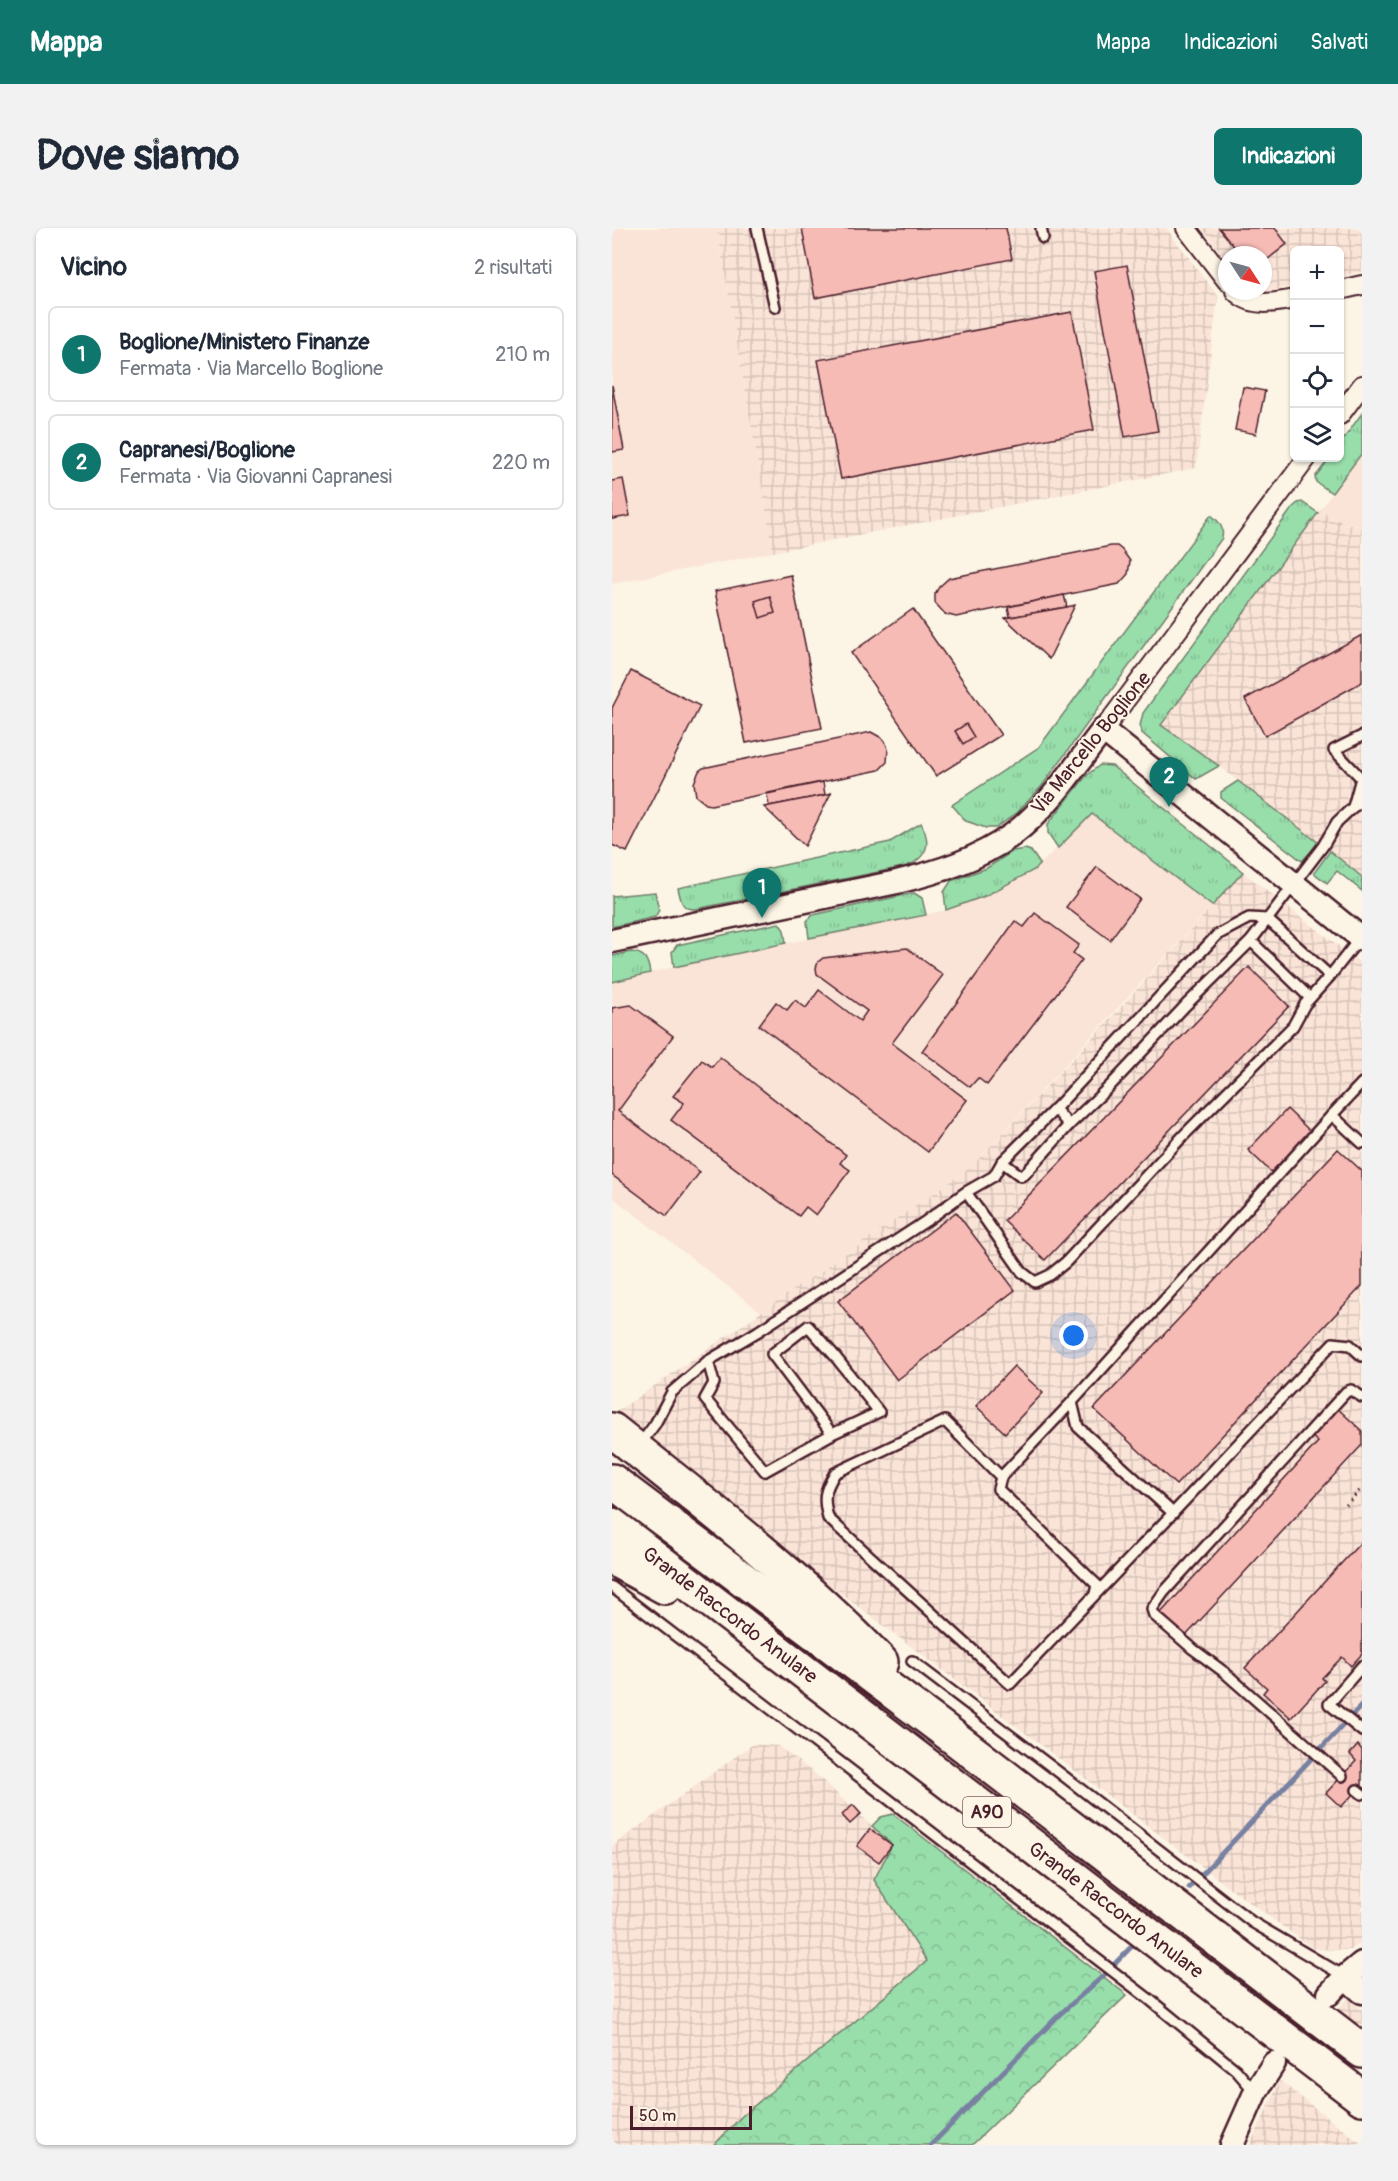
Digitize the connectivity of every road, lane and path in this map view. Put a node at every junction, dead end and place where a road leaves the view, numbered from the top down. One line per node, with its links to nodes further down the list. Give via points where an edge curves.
1 (758, 228): 8 (lane)
2 (1186, 228): 3 (street)
3 (1218, 269)
4 (1362, 285): 5 (street)
5 (1344, 289)
6 (1250, 300): 7 (street, via 1263,303)
7 (1290, 300)
8 (775, 307)
9 (1362, 385): 10 (street)
10 (1344, 410)
11 (1304, 462): 12 (street, Via Marcello Boglione)
12 (1103, 730): 16 (street); 19 (street, Via Marcello Boglione, via 1030,819 1003,841 967,860 897,882)
13 (1362, 736): 15 (lane, via 1334,750 1361,778)
14 (1362, 802): 15 (lane)
15 (1353, 807): 16 (lane, via 1337,822)
16 (1293, 885): 17 (lane); 18 (street)
17 (1267, 920): 20 (lane); 21 (lane); 24 (lane, via 1249,918 1217,935)
18 (1361, 939): 21 (lane)
19 (612, 941)
20 (1251, 941): 22 (lane); 26 (lane)
21 (1330, 976): 22 (lane)
22 (1310, 998): 29 (lane, via 1293,1026 1050,1275 1035,1282 1022,1272)
23 (1362, 1083): 25 (lane)
24 (1055, 1109): 26 (lane); 28 (lane)
25 (1332, 1115): 27 (lane); 33 (lane)
26 (1069, 1125): 28 (lane, via 1025,1174 1016,1174)
27 (1362, 1143)
28 (1002, 1162): 29 (lane, via 994,1176)
29 (966, 1191): 31 (lane, via 926,1221)
30 (1362, 1356): 40 (lane, via 1350,1345 1333,1343)
31 (708, 1361): 34 (lane, via 714,1383 705,1399 765,1471); 35 (lane, via 672,1392 655,1424)
32 (1362, 1397): 50 (lane, via 1351,1390 1346,1392 1152,1609 1154,1615)
33 (1072, 1402): 36 (lane); 40 (lane, via 1078,1427)
34 (832, 1434): 34 (lane, via 879,1412 808,1326 772,1354)
35 (624, 1440): 49 (highway, via 802,1586)
36 (1001, 1477): 44 (lane, via 998,1489 1097,1585); 44 (lane, via 945,1422 835,1473 824,1502 828,1518 1010,1684)
37 (612, 1481): 49 (highway, Grande Raccordo Anulare / A90)
38 (1362, 1488): 39 (path)
39 (1346, 1505)
40 (1173, 1513): 44 (lane)
41 (612, 1526): 45 (highway, Grande Raccordo Anulare / A90)
42 (612, 1558): 45 (highway)
43 (612, 1587): 56 (lane, via 1115,1973 1236,2070)
44 (1095, 1594)
45 (769, 1646): 57 (highway, Grande Raccordo Anulare / A90)
46 (912, 1661): 51 (lane, via 1252,1922)
47 (1362, 1666): 48 (lane, via 1329,1704)
48 (1362, 1731)
49 (948, 1732): 54 (highway, Grande Raccordo Anulare / A90)
50 (1342, 1776)
51 (1353, 1970): 52 (street); 53 (street)
52 (1362, 1992)
53 (1329, 1994)
54 (1362, 2052)
55 (1274, 2063): 56 (street)
56 (1255, 2093): 58 (street)
57 (1362, 2098)
58 (1232, 2145)

